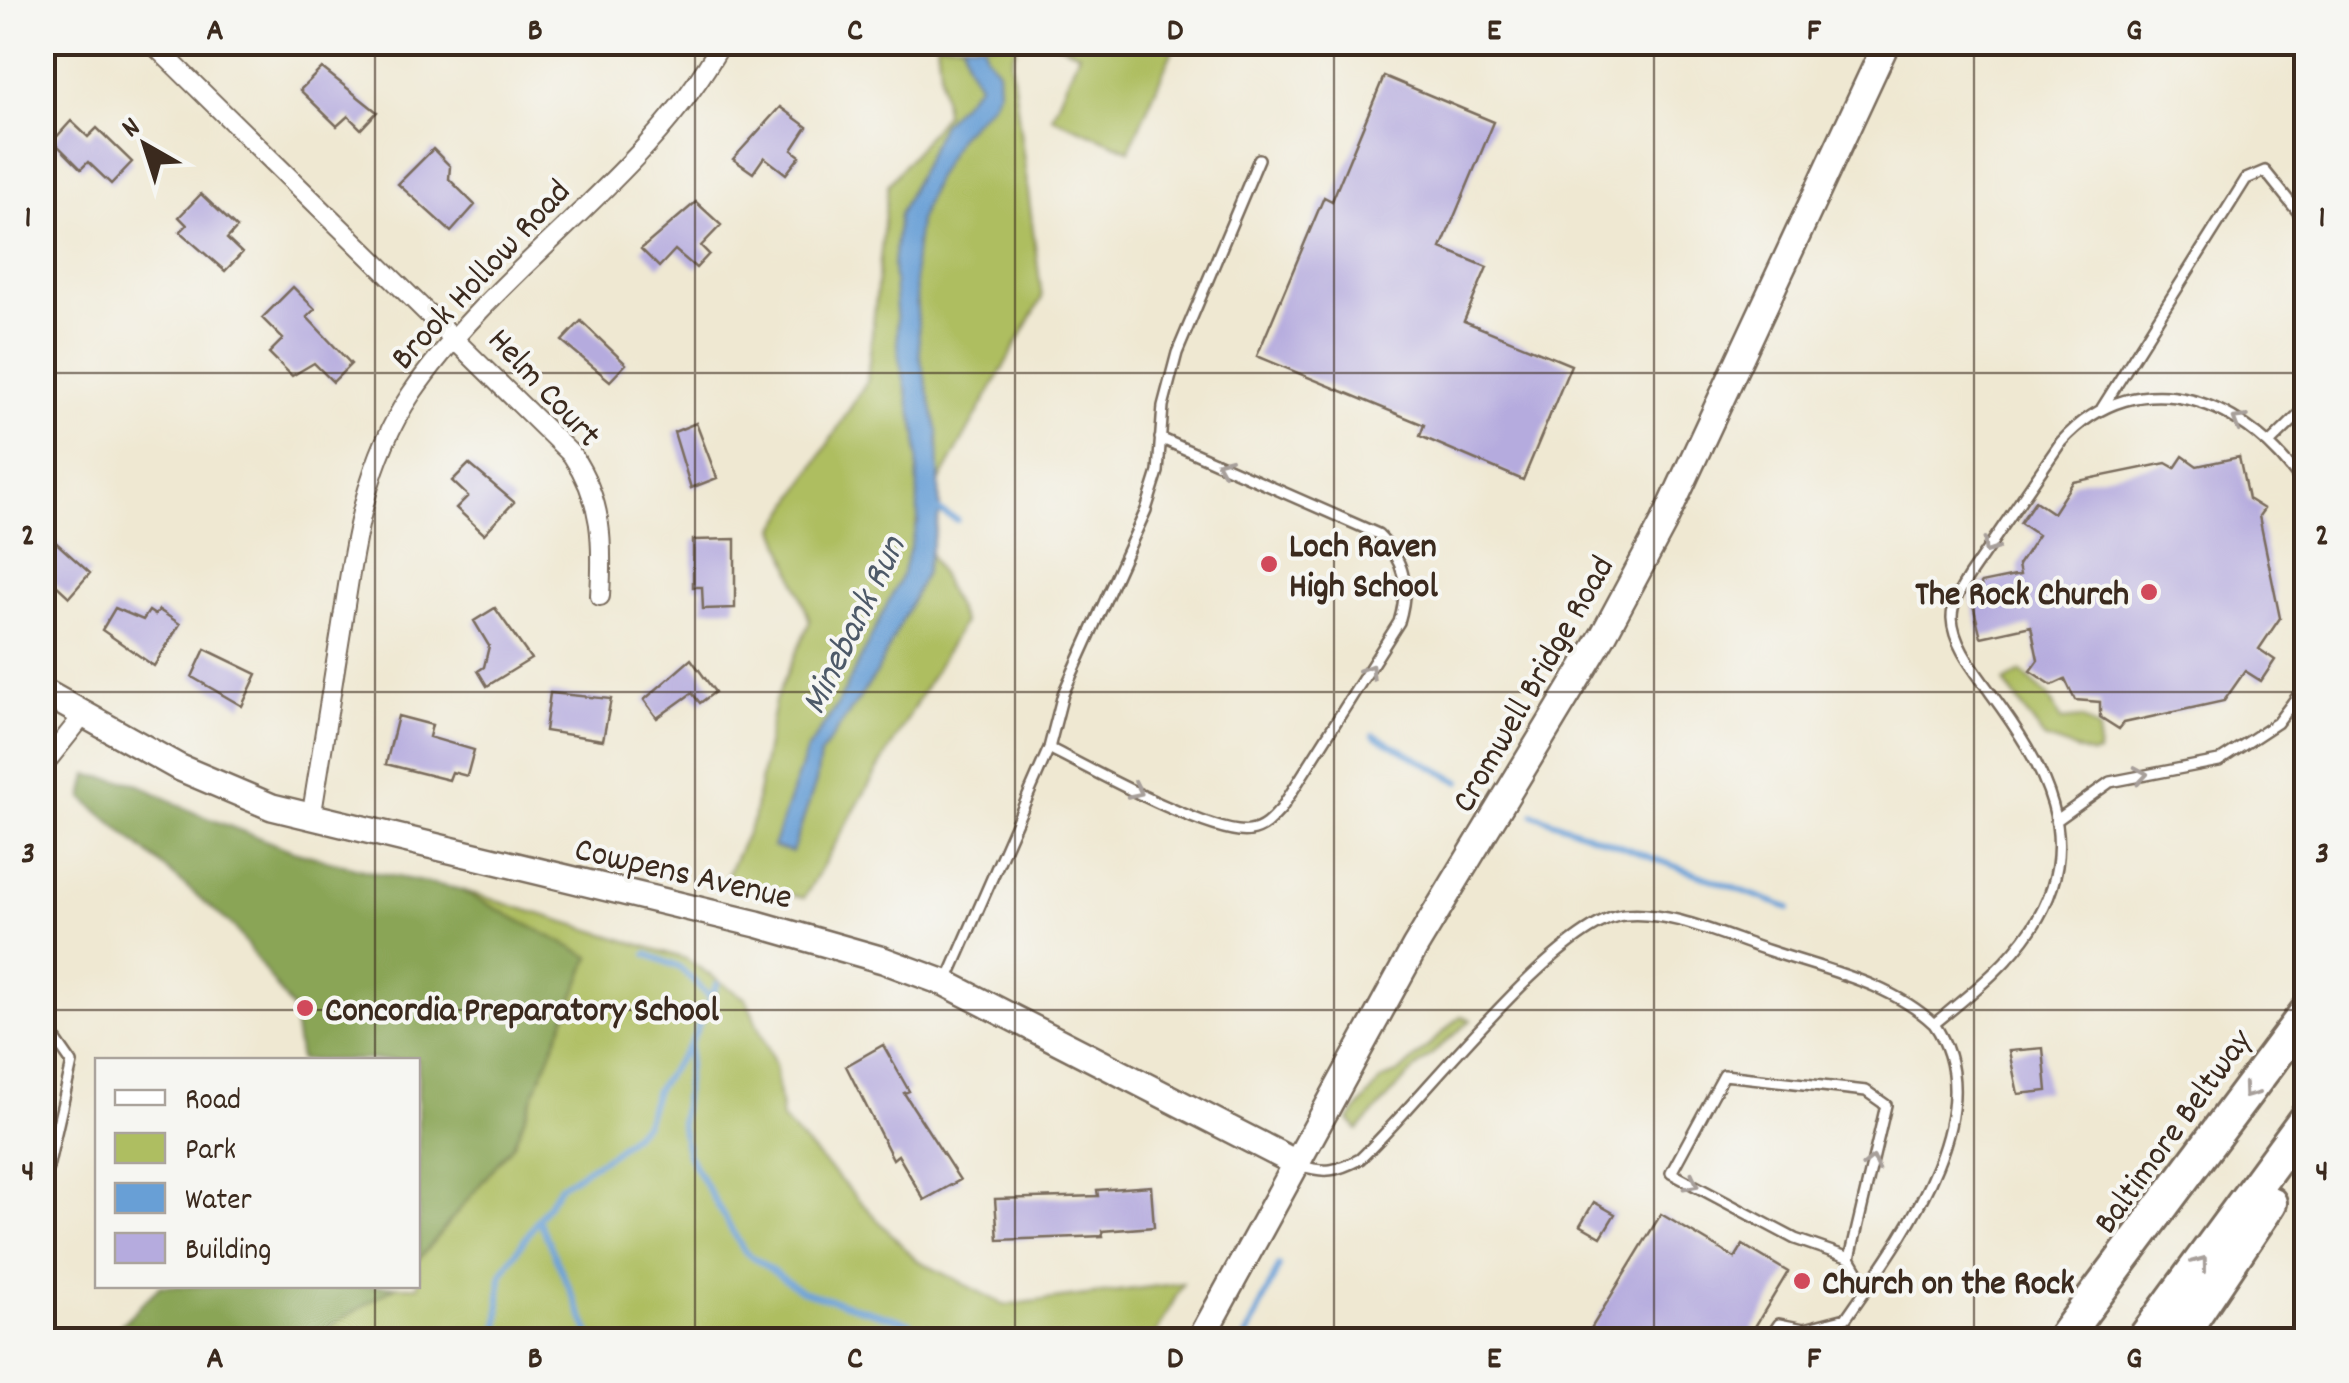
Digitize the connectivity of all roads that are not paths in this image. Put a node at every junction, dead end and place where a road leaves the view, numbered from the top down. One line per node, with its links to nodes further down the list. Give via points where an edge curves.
1 (151, 42): 6 (street, Helm Court)
2 (722, 42): 6 (street, Brook Hollow Road, via 678,109)
3 (1887, 42): 26 (main road, Cromwell Bridge Road, via 1604,634)
4 (1260, 159): 9 (lane, via 1177,353)
5 (2306, 222): 7 (lane, via 2265,171 2246,179)
6 (456, 338): 12 (street, Helm Court, via 550,430 588,479 603,541); 18 (street, Brook Hollow Road, via 410,395 366,485)
7 (2102, 408): 10 (lane, one-way to 7, via 2230,414 2186,398 2146,395); 19 (lane, one-way to 19, via 2061,442 1956,597 1952,617 1970,665 2042,770)
8 (2306, 408): 10 (lane)
9 (1160, 438): 16 (lane, via 1146,510 1063,694); 16 (lane, one-way to 9, via 1203,820 1253,831 1282,809 1400,622 1404,572 1378,534)
10 (2270, 443): 11 (lane)
11 (2306, 487)
12 (600, 596)
13 (2306, 685): 19 (lane, one-way to 13, via 2110,782 2219,761 2277,723)
14 (42, 690): 15 (main road, Cowpens Avenue)
15 (82, 717): 17 (street); 18 (main road, Cowpens Avenue, via 229,790)
16 (1048, 748): 20 (lane)
17 (42, 767)
18 (310, 818): 20 (main road, Cowpens Avenue, via 805,936)
19 (2057, 820): 23 (lane, via 2054,869 2035,925 1981,985)
20 (946, 983): 26 (main road, Cowpens Avenue)
21 (2306, 1012): 32 (highway, Baltimore Beltway, one-way to 32)
22 (42, 1020): 27 (lane, via 72,1063)
23 (1934, 1024): 26 (lane, via 1902,998 1700,929 1651,916 1603,919 1552,954 1360,1159 1320,1172); 29 (lane, via 1950,1046 1956,1071 1939,1162 1905,1232)
24 (2306, 1118): 33 (highway, one-way to 24)
25 (2306, 1147): 34 (highway)
26 (1294, 1162): 30 (main road, Cromwell Bridge Road)
27 (42, 1194)
28 (1850, 1258): 28 (lane, one-way to 28, via 1886,1105 1866,1091 1724,1075 1671,1173 1795,1239); 29 (lane)
29 (1868, 1287): 31 (lane, via 1846,1318 1804,1328 1780,1324)
30 (1200, 1340)
31 (1768, 1340)
32 (2062, 1340)
33 (2143, 1340)
34 (2178, 1340)

